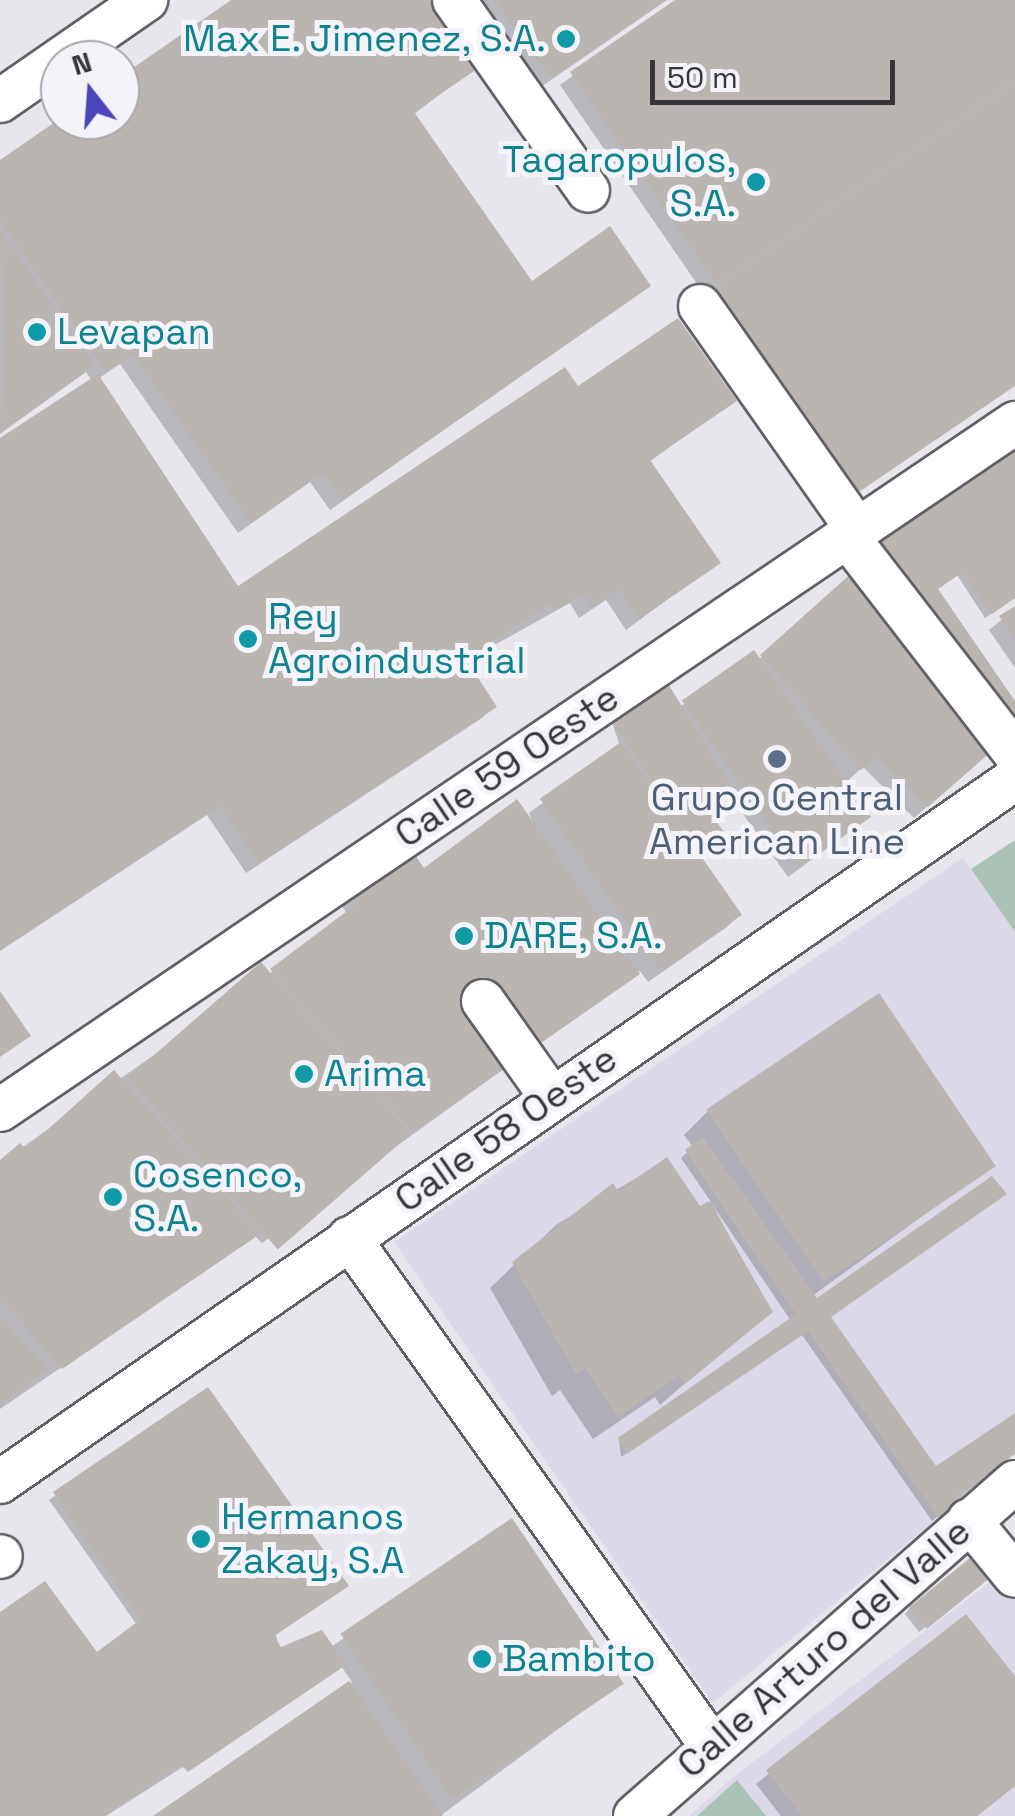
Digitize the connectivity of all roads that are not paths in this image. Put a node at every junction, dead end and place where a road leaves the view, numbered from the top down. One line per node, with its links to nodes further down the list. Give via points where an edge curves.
1 (146, 0): 3 (street)
2 (454, 0): 4 (street)
3 (0, 101)
4 (588, 191)
5 (700, 306): 7 (street)
6 (1015, 423): 7 (street, Calle 59 Oeste)
7 (852, 533): 8 (street); 12 (street, Calle 59 Oeste)
8 (1015, 753)
9 (1015, 780): 11 (street, Calle 58 Oeste)
10 (484, 1001): 11 (street)
11 (551, 1098): 13 (street, Calle 58 Oeste)
12 (0, 1110)
13 (349, 1238): 14 (street, Calle 58 Oeste); 18 (street)
14 (0, 1482)
15 (1015, 1482): 16 (street, Calle Arturo del Valle)
16 (970, 1520): 17 (street); 18 (street, Calle Arturo del Valle)
17 (1015, 1576)
18 (710, 1744): 19 (street, Calle Arturo del Valle)
19 (634, 1816)

